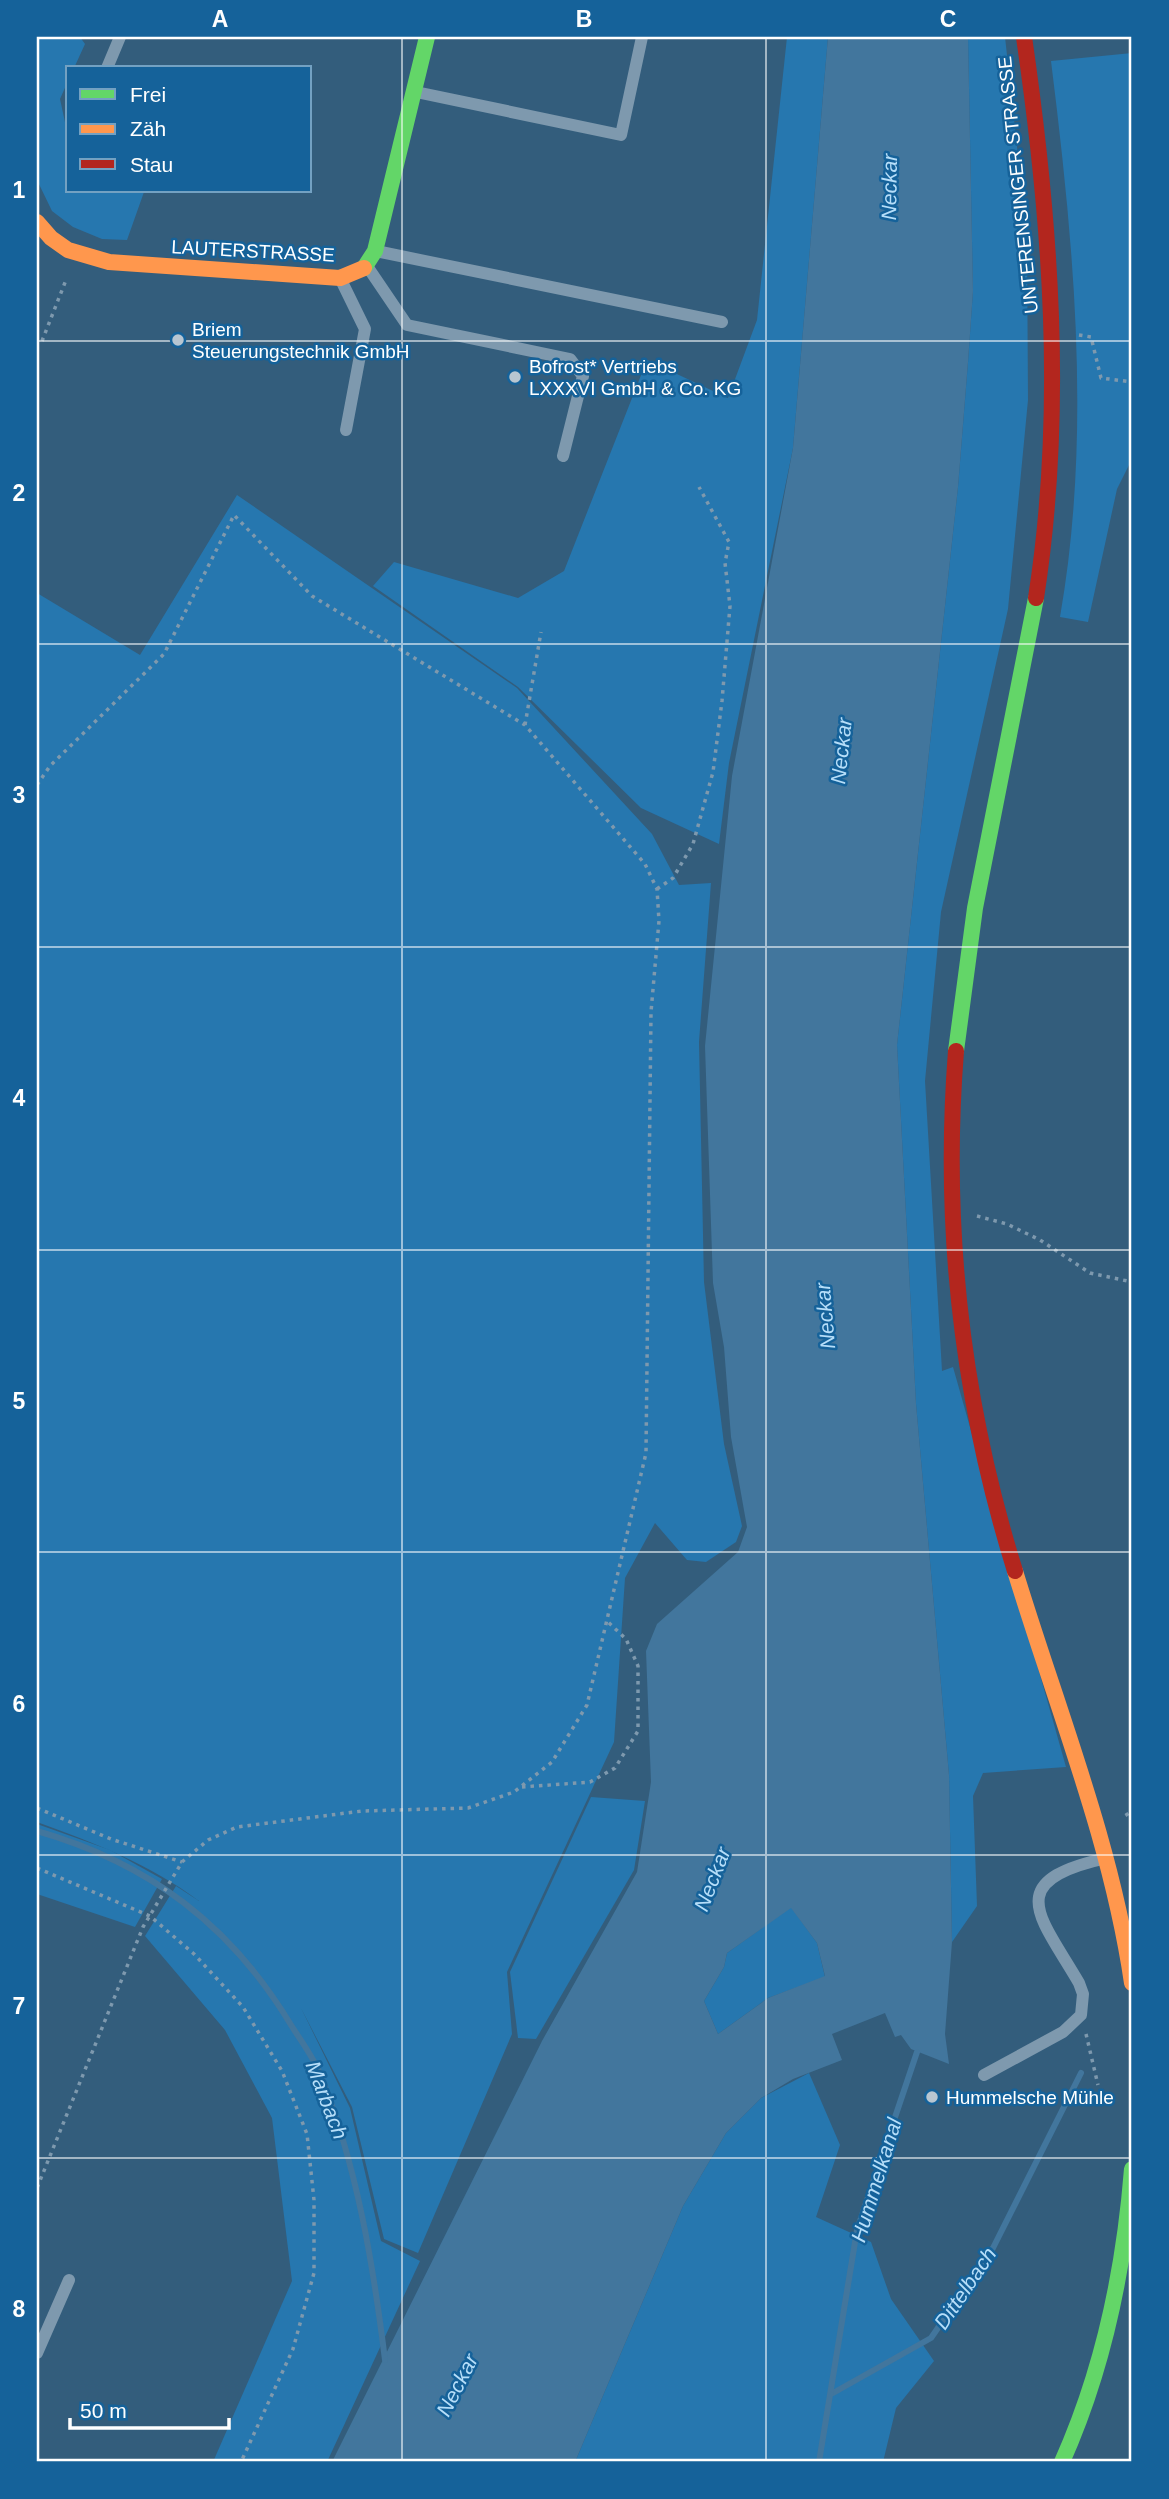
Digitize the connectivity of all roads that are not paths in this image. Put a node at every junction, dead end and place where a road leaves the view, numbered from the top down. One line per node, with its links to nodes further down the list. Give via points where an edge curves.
1 (120, 37): 5 (lane)
2 (427, 37): 6 (street)
3 (642, 37): 6 (lane, via 621,135)
4 (1024, 37): 15 (street, UNTERENSINGER STRASSE, via 1053,329 1054,418 1040,571 983,867 959,1021 950,1139 952,1254 966,1373 995,1507)
5 (108, 66)
6 (416, 93): 8 (street)
7 (37, 222): 10 (street, LAUTERSTRASSE, via 45,234 76,255 109,262)
8 (375, 251): 9 (street); 11 (lane)
9 (367, 266): 10 (street, LAUTERSTRASSE); 13 (lane, via 407,325 570,359 583,376)
10 (340, 278): 12 (lane, via 365,329)
11 (722, 322)
12 (346, 430)
13 (563, 456)
14 (1128, 1855): 15 (street)
15 (1109, 1858): 16 (street, UNTERENSINGER STRASSE); 17 (lane, via 1057,1874 1040,1890 1037,1900 1041,1920 1079,1983 1081,2015 1063,2032)
16 (1132, 1983)
17 (984, 2075)
18 (1132, 2169): 21 (street, via 1108,2326)
19 (69, 2280): 20 (lane)
20 (37, 2353)
21 (1062, 2462)

